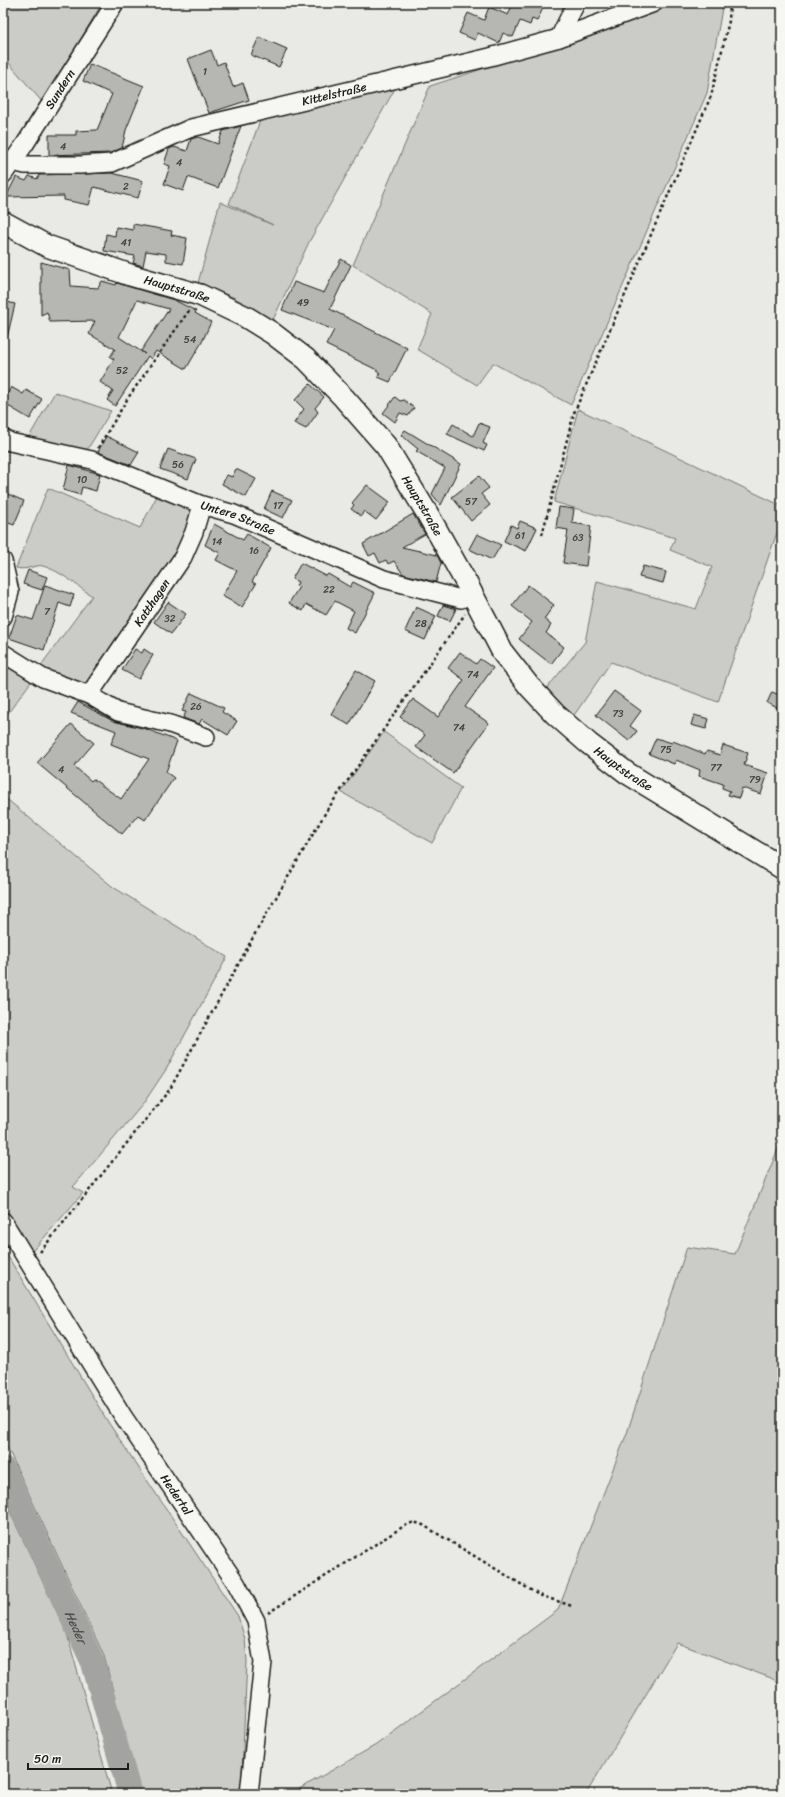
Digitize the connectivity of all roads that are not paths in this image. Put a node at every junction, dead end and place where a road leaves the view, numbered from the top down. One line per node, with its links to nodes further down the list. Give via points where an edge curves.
1 (115, 3): 5 (street, Sundern)
2 (576, 3): 4 (street)
3 (654, 3): 4 (street, Kittelstraße)
4 (559, 38): 5 (street, Kittelstraße, via 490,57 191,128 112,163 25,165)
5 (8, 169)
6 (3, 222): 10 (main road, Hauptstraße, via 47,246 130,275 200,295 246,317 306,359 386,446 427,513)
7 (3, 438): 8 (street, Untere Straße, via 10,442 92,460)
8 (202, 505): 10 (street, Untere Straße, via 234,514 384,579); 13 (street, Katthagen, via 183,557)
9 (3, 561): 11 (street, via 10,592)
10 (466, 597): 15 (main road, Hauptstraße, via 520,675 555,714 588,744 627,773)
11 (3, 617)
12 (3, 653): 13 (street, via 43,678)
13 (89, 695): 14 (street, via 118,712 170,724)
14 (206, 737)
15 (782, 868)
16 (3, 1221): 17 (street, Hedertal, via 123,1416 236,1582 256,1621 263,1662)
17 (249, 1794)

